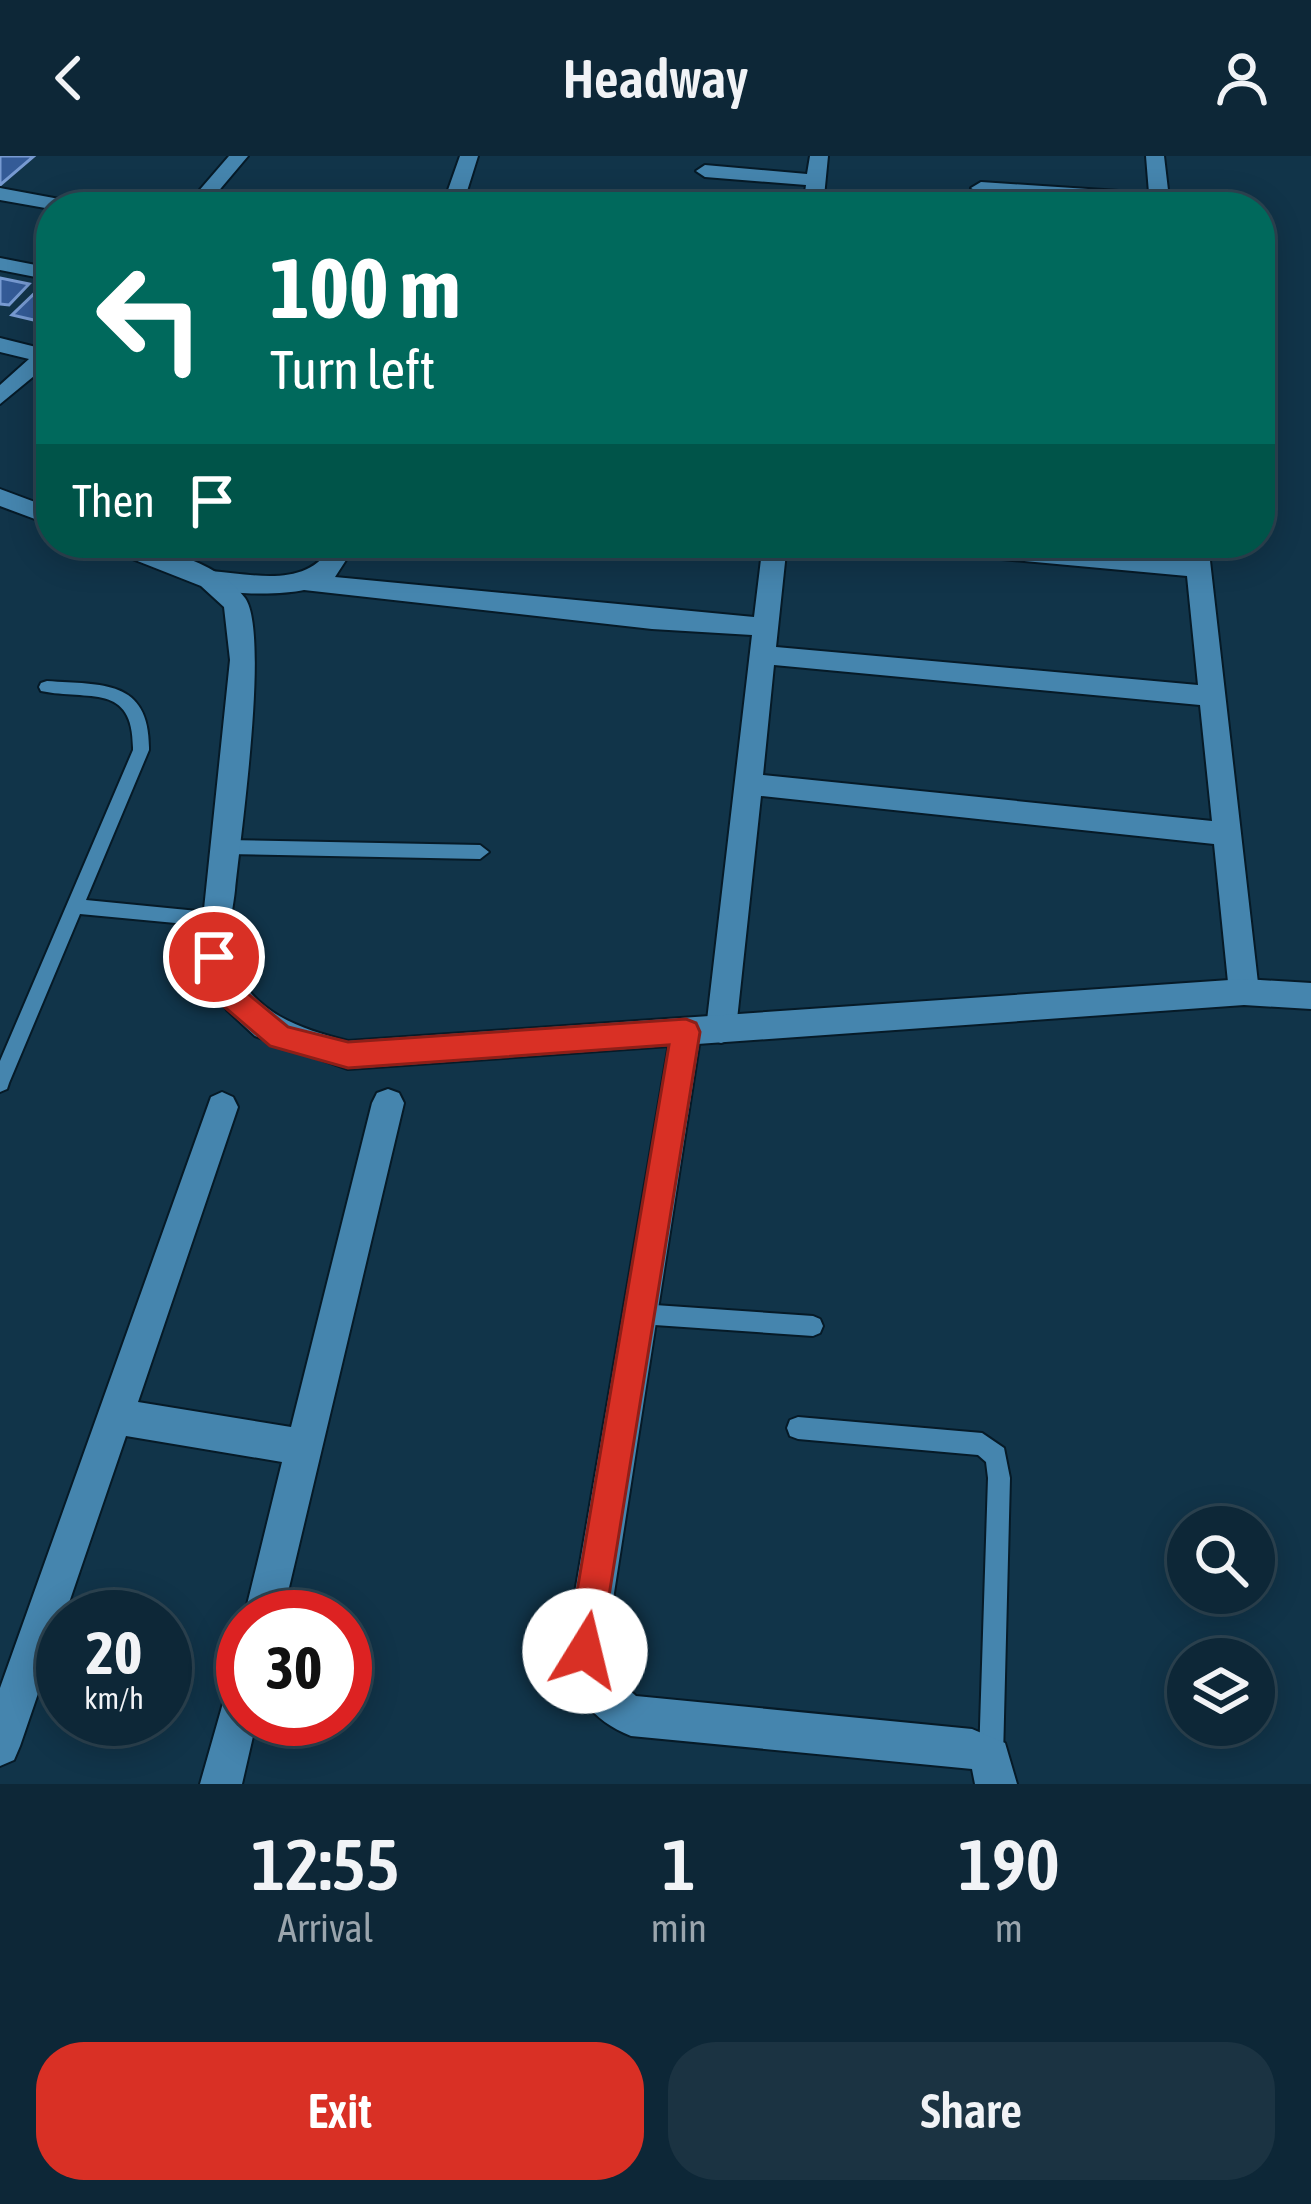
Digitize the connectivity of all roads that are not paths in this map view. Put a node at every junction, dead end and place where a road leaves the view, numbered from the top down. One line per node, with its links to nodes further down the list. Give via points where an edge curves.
1 (237, 156): 8 (street)
2 (469, 156): 9 (street)
3 (819, 156): 6 (street)
4 (1155, 156): 12 (street)
5 (705, 171): 6 (street)
6 (817, 180): 10 (street)
7 (981, 188): 11 (street)
8 (207, 192)
9 (457, 192)
10 (815, 192)
11 (1029, 192)
12 (1159, 192)
13 (0, 194): 14 (street)
14 (36, 201)
15 (0, 263): 16 (street)
16 (36, 271)
17 (0, 345): 18 (street)
18 (36, 351)
19 (36, 364): 20 (street)
20 (0, 397)
21 (0, 497): 22 (street)
22 (36, 512)
23 (154, 558): 27 (street)
24 (340, 558): 28 (street)
25 (774, 558): 29 (street)
26 (1197, 558): 31 (street)
27 (210, 580): 28 (street); 34 (street, via 236,604 242,660)
28 (310, 583): 29 (street, via 652,620)
29 (764, 641): 31 (street); 32 (street)
30 (47, 687): 36 (lane, via 119,696 137,707 144,725 141,750)
31 (1212, 696): 33 (street)
32 (748, 784): 33 (street); 40 (street)
33 (1227, 834): 38 (street)
34 (225, 847): 35 (lane); 37 (street)
35 (480, 852)
36 (75, 906): 37 (lane); 41 (lane)
37 (218, 920): 40 (street, via 214,957 231,996 280,1038 348,1055)
38 (1244, 992): 39 (street); 40 (street)
39 (1311, 996)
40 (703, 1030): 44 (street)
41 (0, 1083)
42 (388, 1103): 48 (street)
43 (222, 1107): 46 (street)
44 (640, 1314): 45 (lane); 52 (street, via 585,1651 590,1681 605,1702 631,1715 972,1749)
45 (813, 1326)
46 (116, 1416): 48 (street); 50 (street)
47 (798, 1427): 52 (lane, via 982,1444 995,1456)
48 (305, 1448): 49 (street)
49 (270, 1590)
50 (0, 1746)
51 (230, 1746): 53 (street)
52 (993, 1771)
53 (221, 1784)

